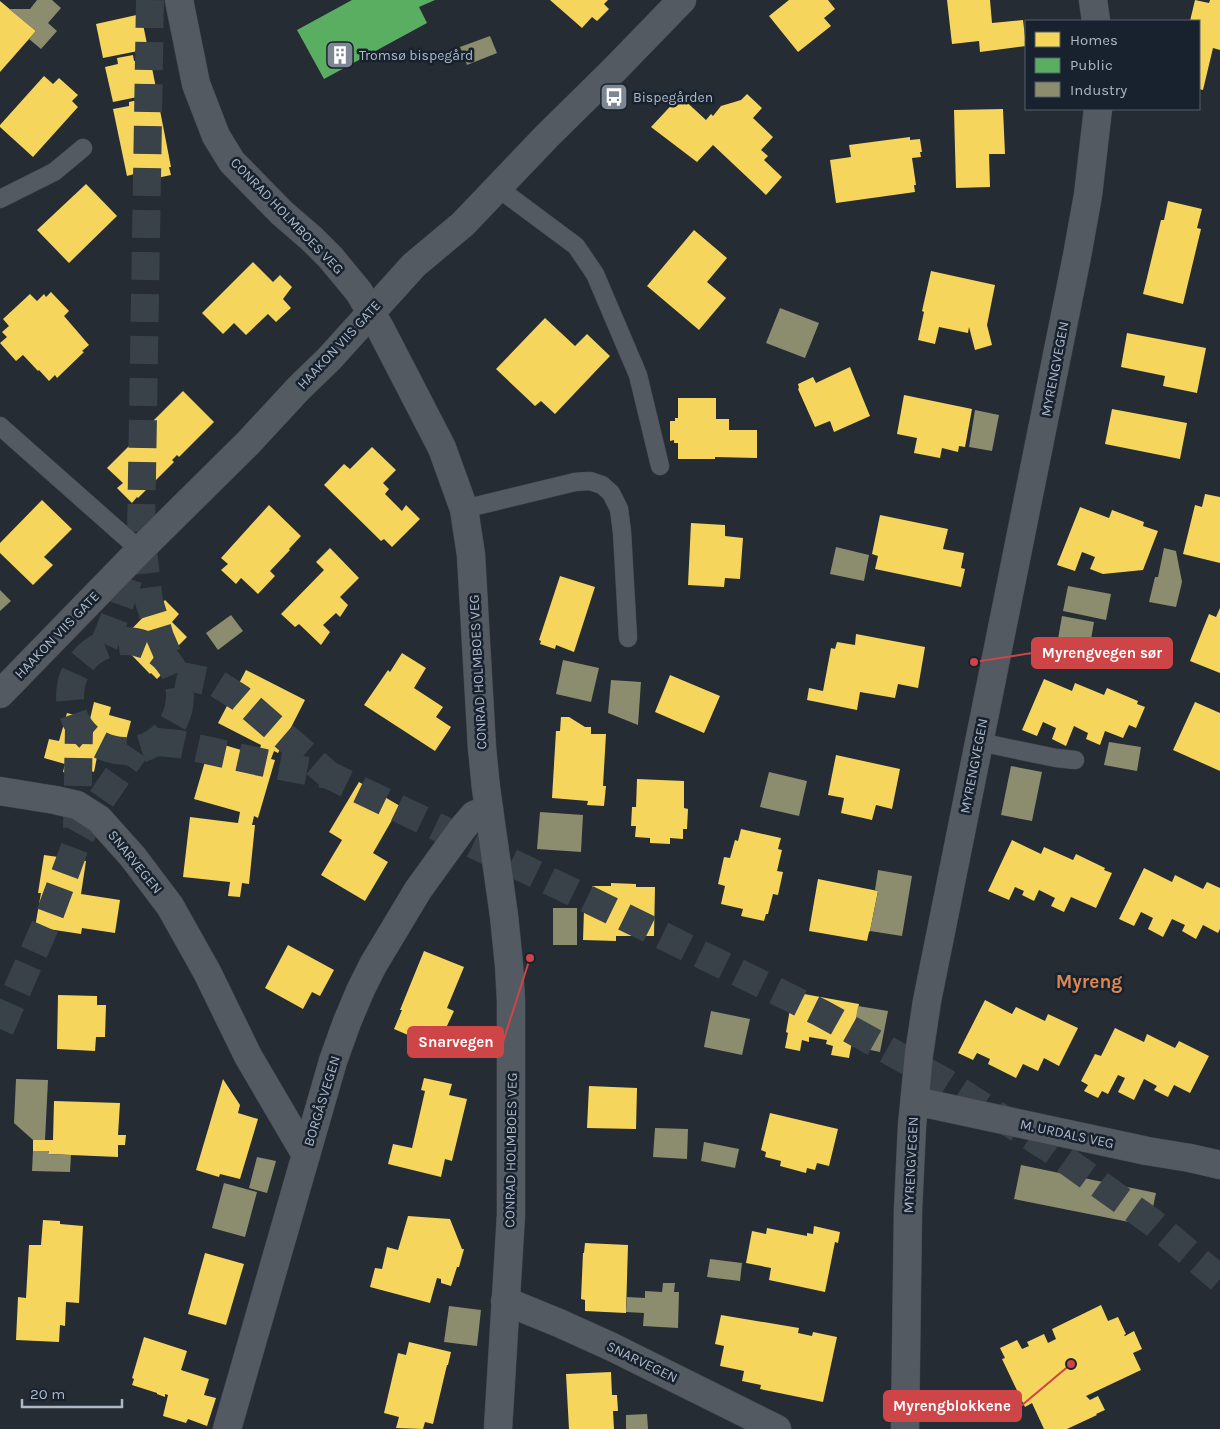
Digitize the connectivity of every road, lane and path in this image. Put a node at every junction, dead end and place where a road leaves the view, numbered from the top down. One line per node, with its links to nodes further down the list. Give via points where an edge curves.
1 (179, 0): 9 (street, CONRAD HOLMBOES VEG, via 196,84 216,136 232,162 331,258)
2 (682, 0): 7 (street, HAAKON VIIS GATE)
3 (1093, 0): 4 (street)
4 (1096, 20)
5 (1098, 110): 16 (street, MYRENGVEGEN, via 1075,266)
6 (83, 148): 8 (lane, via 54,172)
7 (498, 188): 9 (street, HAAKON VIIS GATE, via 463,224 414,265); 11 (lane, via 576,246 595,274 638,375)
8 (0, 198)
9 (371, 312): 12 (street, CONRAD HOLMBOES VEG, via 442,448); 13 (street, HAAKON VIIS GATE, via 249,442)
10 (0, 426): 13 (lane)
11 (660, 466)
12 (464, 509): 14 (lane, via 575,482 590,481 602,485 611,493 619,509); 19 (street, CONRAD HOLMBOES VEG, via 471,555 482,748)
13 (140, 550): 15 (street, HAAKON VIIS GATE)
14 (628, 638)
15 (0, 694)
16 (979, 742): 17 (lane); 20 (street, MYRENGVEGEN, via 927,1001)
17 (1075, 760)
18 (0, 791): 21 (street, SNARVEGEN, via 77,805 99,819 127,850 170,906 248,1056)
19 (489, 809): 21 (street, BORGÅSVEGEN, via 474,816 462,829 418,890 374,965 346,1022); 23 (street, CONRAD HOLMBOES VEG, via 510,965 511,1215)
20 (915, 1100): 22 (street, M. URDALS VEG); 27 (street, MYRENGVEGEN, via 908,1210)
21 (306, 1154): 24 (street, BORGÅSVEGEN)
22 (1220, 1164)
23 (505, 1301): 25 (street, CONRAD HOLMBOES VEG); 26 (street, SNARVEGEN, via 559,1322)
24 (227, 1429)
25 (498, 1429)
26 (777, 1429)
27 (905, 1429)

